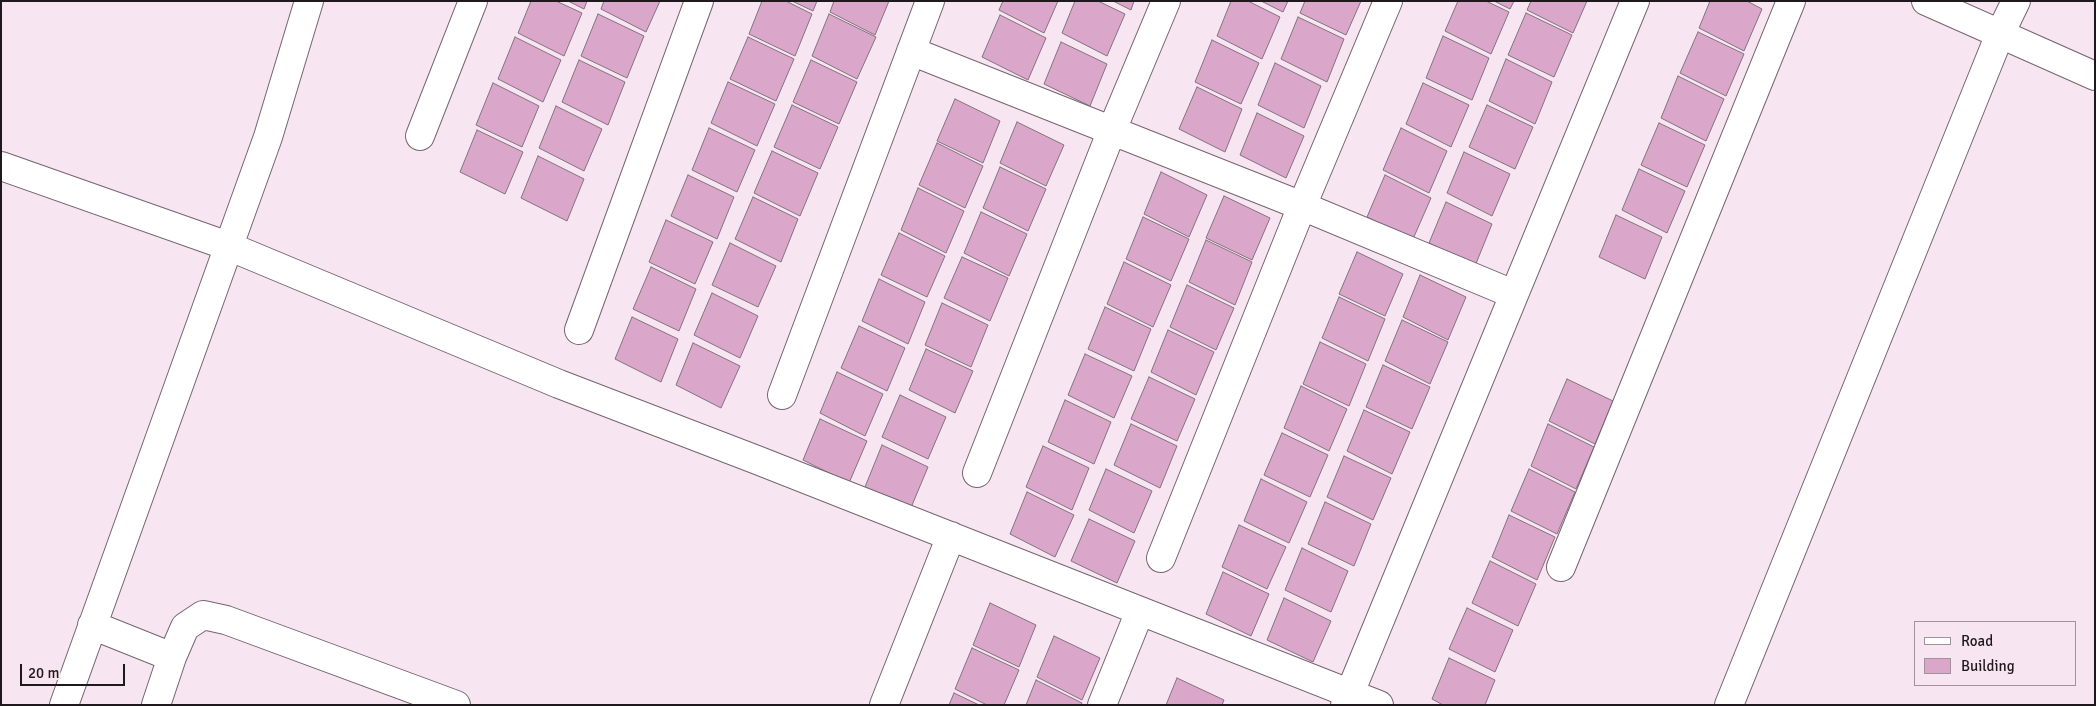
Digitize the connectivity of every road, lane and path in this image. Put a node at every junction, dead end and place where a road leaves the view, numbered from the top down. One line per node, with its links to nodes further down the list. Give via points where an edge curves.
1 (309, 1): 18 (street, via 268,137)
2 (474, 1): 15 (street)
3 (698, 1): 20 (street)
4 (930, 1): 12 (street)
5 (1166, 1): 14 (street)
6 (1388, 1): 17 (street)
7 (1635, 1): 19 (street)
8 (1791, 1): 25 (street)
9 (1926, 1): 11 (street)
10 (2016, 1): 11 (street)
11 (2000, 34): 13 (street); 36 (street)
12 (911, 51): 14 (street); 21 (street)
13 (2095, 76)
14 (1112, 130): 17 (street); 22 (street)
15 (420, 136)
16 (1, 166): 18 (street)
17 (1302, 206): 19 (street); 24 (street)
18 (228, 246): 23 (street, via 559,384); 27 (street)
19 (1513, 294): 29 (street)
20 (580, 330)
21 (782, 395)
22 (977, 473)
23 (952, 536): 26 (street); 33 (street)
24 (1161, 558)
25 (1561, 567)
26 (1140, 611): 29 (street); 34 (street)
27 (92, 625): 28 (street); 30 (street)
28 (172, 657): 31 (street); 32 (street, via 186,627 203,616 226,620)
29 (1348, 698): 35 (street)
30 (64, 705)
31 (156, 705)
32 (456, 705)
33 (884, 705)
34 (1102, 705)
35 (1380, 705)
36 (1729, 705)

